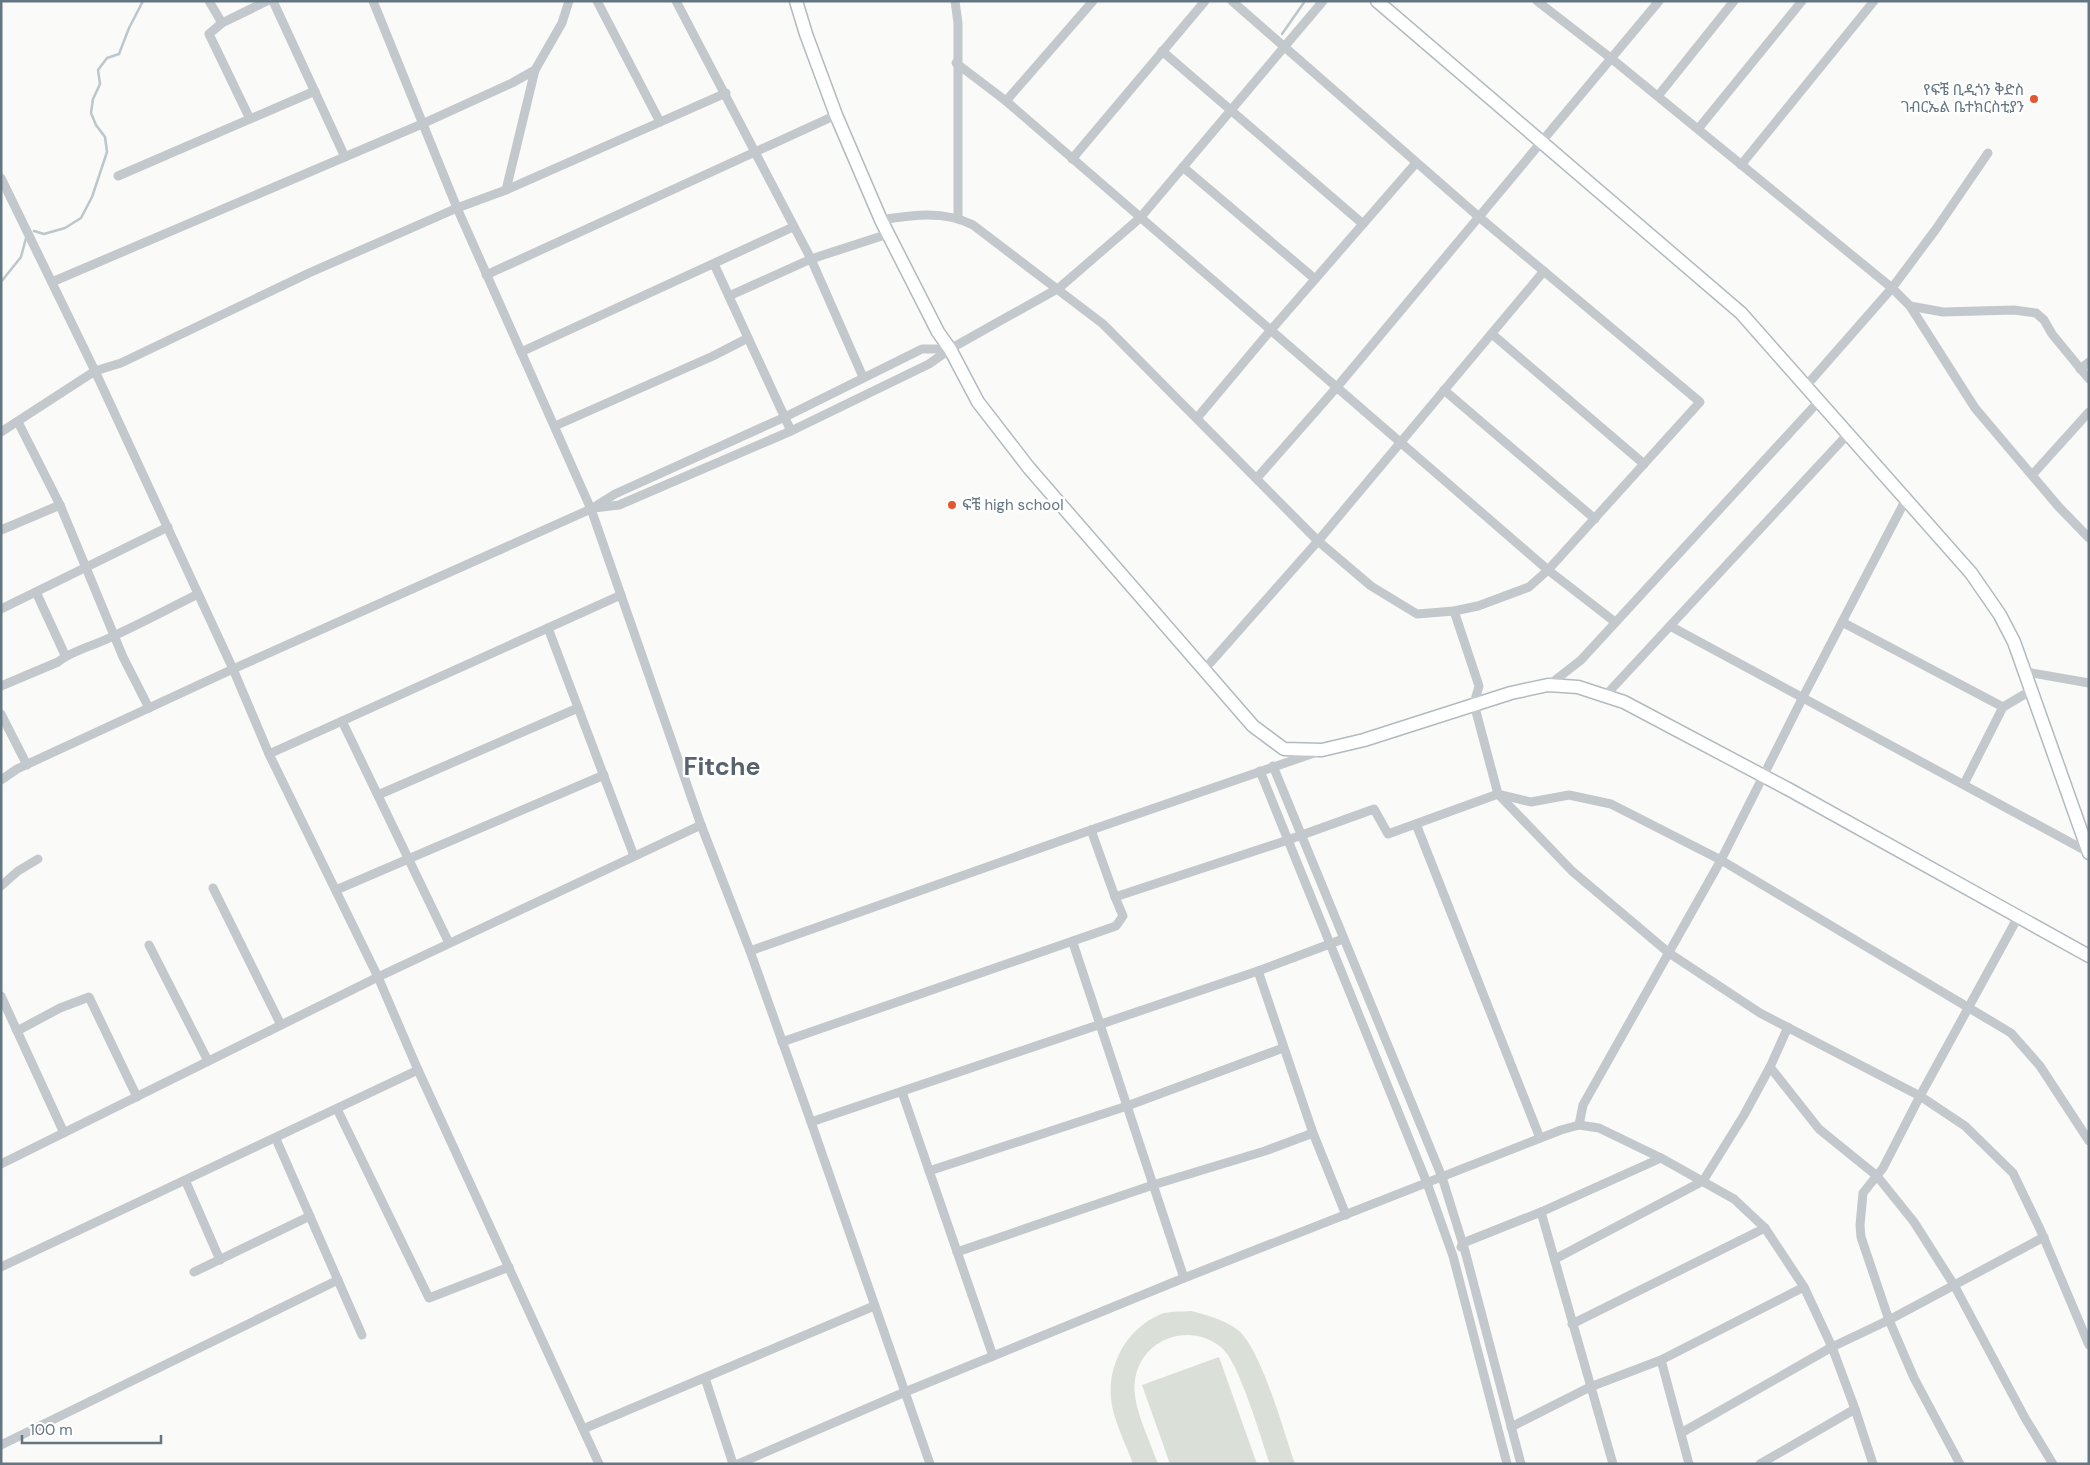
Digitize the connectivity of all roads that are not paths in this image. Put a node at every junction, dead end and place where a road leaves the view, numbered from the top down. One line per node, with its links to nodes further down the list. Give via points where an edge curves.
1 (209, 1): 20 (street)
2 (267, 1): 20 (street)
3 (273, 1): 26 (street)
4 (373, 1): 34 (street)
5 (569, 1): 25 (street, via 562,23)
6 (597, 1): 33 (street)
7 (676, 1): 27 (street)
8 (796, 1): 31 (street)
9 (955, 1): 24 (street, via 958,23)
10 (1093, 1): 29 (street)
11 (1205, 1): 22 (street)
12 (1232, 1): 21 (street)
13 (1322, 1): 21 (street)
14 (1377, 1): 36 (street)
15 (1537, 1): 23 (street)
16 (1734, 1): 28 (street)
17 (1802, 1): 35 (street)
18 (1656, 2): 23 (street)
19 (1872, 2): 42 (street)
20 (222, 23): 32 (street, via 209,34)
21 (1284, 48): 30 (street); 41 (street)
22 (1162, 52): 30 (street); 40 (street)
23 (1612, 59): 28 (street); 36 (street)
24 (956, 62): 29 (street); 48 (street)
25 (534, 70): 34 (street); 46 (street)
26 (315, 92): 32 (street); 39 (street)
27 (726, 92): 33 (street); 37 (street)
28 (1658, 96): 35 (street)
29 (1006, 101): 40 (street)
30 (1231, 111): 43 (street); 52 (street)
31 (836, 115): 37 (street); 51 (street)
32 (250, 120): 44 (street)
33 (660, 122): 46 (street)
34 (422, 124): 39 (street); 47 (street)
35 (1698, 129): 42 (street)
36 (1541, 141): 50 (street); 75 (street, via 1741,313)
37 (756, 152): 53 (street); 58 (street)
38 (1988, 153): 62 (street)
39 (345, 157): 60 (street)
40 (1072, 159): 49 (street)
41 (1416, 163): 50 (street); 52 (street)
42 (1741, 165): 62 (street)
43 (1183, 167): 49 (street); 59 (street)
44 (118, 176)
45 (1, 178): 60 (street)
46 (506, 190): 47 (street)
47 (457, 208): 58 (street); 72 (street, via 309,273 121,363)
48 (958, 217): 51 (street, via 917,214); 61 (street, via 973,224)
49 (1140, 218): 61 (street); 65 (street)
50 (1479, 218): 57 (street); 76 (street)
51 (881, 220): 54 (street)
52 (1363, 224): 59 (street)
53 (793, 226): 55 (street); 56 (street)
54 (888, 234): 55 (street); 68 (street)
55 (811, 259): 63 (street); 73 (street)
56 (714, 264): 63 (street); 69 (street)
57 (1544, 271): 66 (street); 88 (street, via 1700,402)
58 (486, 275): 69 (street)
59 (1315, 279): 65 (street)
60 (52, 282): 72 (street)
61 (1059, 288): 68 (street); 81 (street, via 1103,324)
62 (1892, 288): 64 (street); 75 (street)
63 (729, 296): 67 (street)
64 (1910, 306): 71 (street, via 1943,312 2014,310 2036,313); 89 (street, via 1975,408)
65 (1270, 331): 76 (street); 81 (street)
66 (1492, 334): 77 (street); 88 (street)
67 (748, 338): 80 (street); 83 (street)
68 (950, 349): 73 (street, via 922,349); 84 (street, via 930,364); 113 (street, via 978,402 1029,468)
69 (522, 352): 83 (street)
70 (2089, 362): 71 (street)
71 (2080, 369): 74 (street)
72 (95, 371): 82 (street); 95 (street)
73 (863, 377): 80 (street)
74 (2089, 379)
75 (1806, 386): 78 (street)
76 (1337, 387): 87 (street); 90 (street)
77 (1444, 390): 87 (street); 94 (street)
78 (1819, 401): 86 (street); 106 (street)
79 (2089, 412): 89 (street)
80 (785, 417): 84 (street); 93 (street)
81 (1197, 418): 90 (street)
82 (18, 422): 85 (street); 92 (street)
83 (554, 426): 93 (street)
84 (791, 431): 93 (street, via 619,506)
85 (1, 432)
86 (1848, 434): 91 (street); 108 (street)
87 (1400, 443): 98 (street); 100 (street)
88 (1644, 464): 94 (street)
89 (2033, 474): 97 (street)
90 (1257, 478): 98 (street)
91 (1906, 499): 107 (street); 114 (street, via 1986,593 2014,642)
92 (60, 505): 96 (street); 99 (street)
93 (591, 508): 103 (street); 112 (street)
94 (1595, 519): 100 (street)
95 (168, 527): 99 (street); 102 (street)
96 (1, 530)
97 (2089, 538)
98 (1318, 541): 105 (street, via 1371,586 1417,614); 113 (street)
99 (85, 568): 101 (street); 110 (street)
100 (1548, 570): 105 (street, via 1529,587 1478,606); 106 (street)
101 (36, 592): 104 (street); 111 (street)
102 (198, 594): 110 (street); 112 (street)
103 (621, 595): 109 (street); 138 (street)
104 (1, 609)
105 (1454, 611): 121 (street, via 1480,686)
106 (1615, 622): 116 (street, via 1581,660)
107 (1842, 622): 120 (street); 122 (street)
108 (1670, 626): 119 (street); 120 (street)
109 (548, 628): 124 (street); 126 (street)
110 (114, 636): 111 (street); 123 (street)
111 (65, 655): 117 (street, via 58,662)
112 (233, 669): 123 (street); 128 (street)
113 (1203, 671): 127 (street, via 1253,726 1284,749)
114 (2026, 672): 115 (street); 118 (street)
115 (2089, 683)
116 (1549, 685): 119 (street, via 1578,686); 121 (street)
117 (1, 686)
118 (2032, 690): 122 (street); 143 (street)
119 (1604, 696): 133 (street, via 1624,702)
120 (1802, 698): 133 (street); 135 (street)
121 (1474, 704): 127 (street, via 1364,740); 137 (street)
122 (2003, 707): 135 (street)
123 (149, 708): 129 (street)
124 (578, 708): 132 (street); 136 (street)
125 (1, 714): 129 (street)
126 (342, 721): 128 (street); 136 (street)
127 (1322, 750): 130 (street)
128 (270, 754): 150 (street)
129 (26, 764): 134 (street)
130 (1273, 766): 131 (street); 141 (street)
131 (1260, 771): 140 (street); 142 (street)
132 (604, 775): 144 (street); 146 (street)
133 (1763, 777): 147 (street); 152 (street)
134 (1, 780)
135 (1964, 784): 143 (street)
136 (378, 794): 146 (street)
137 (1498, 794): 139 (street); 147 (street, via 1531,802 1569,795 1611,804); 159 (street, via 1572,871)
138 (701, 824): 144 (street); 158 (street)
139 (1416, 824): 141 (street, via 1388,834 1374,809); 183 (street)
140 (1091, 830): 151 (street); 158 (street)
141 (1301, 835): 142 (street); 153 (street)
142 (1288, 840): 151 (street); 156 (street)
143 (2088, 852)
144 (634, 856): 154 (street)
145 (38, 859): 148 (street)
146 (409, 859): 150 (street); 154 (street)
147 (1721, 860): 159 (street); 164 (street)
148 (1, 886)
149 (213, 888): 166 (street)
150 (336, 890): 162 (street)
151 (1115, 897): 155 (street, via 1123,916 1116,926)
152 (2018, 917): 160 (street); 164 (street)
153 (1343, 939): 156 (street); 190 (street)
154 (449, 943): 162 (street)
155 (1073, 943): 165 (street); 169 (street)
156 (1329, 944): 161 (street); 193 (street)
157 (149, 946): 171 (street)
158 (750, 952): 169 (street)
159 (1669, 953): 167 (street, via 1760,1013); 180 (street, via 1583,1105)
160 (2089, 956)
161 (1258, 971): 165 (street); 170 (street)
162 (378, 977): 166 (street); 173 (street)
163 (1, 996): 168 (street)
164 (1969, 1006): 175 (street); 185 (street, via 2011,1033 2040,1066)
165 (1100, 1024): 174 (street); 177 (street)
166 (281, 1025): 171 (street)
167 (1788, 1027): 172 (street); 175 (street)
168 (17, 1030): 176 (street, via 89,997); 181 (street)
169 (782, 1042): 179 (street)
170 (1284, 1048): 177 (street); 182 (street)
171 (208, 1061): 176 (street)
172 (1770, 1067): 189 (street, via 1819,1129); 191 (street)
173 (418, 1070): 178 (street); 206 (street)
174 (902, 1092): 179 (street); 188 (street)
175 (1920, 1096): 189 (street); 199 (street, via 1965,1126 2012,1173)
176 (137, 1097): 181 (street)
177 (1127, 1106): 188 (street); 194 (street)
178 (337, 1109): 184 (street); 206 (street, via 429,1298)
179 (811, 1122): 212 (street)
180 (1579, 1126): 183 (street); 186 (street, via 1599,1128)
181 (64, 1133): 187 (street)
182 (1313, 1133): 194 (street, via 1266,1151); 196 (street)
183 (1540, 1138): 190 (street)
184 (276, 1139): 192 (street); 197 (street)
185 (2089, 1141)
186 (1661, 1158): 191 (street); 195 (street)
187 (1, 1164)
188 (929, 1171): 201 (street)
189 (1877, 1176): 210 (street, via 1914,1222); 213 (street, via 1863,1193 1860,1225 1861,1237)
190 (1442, 1177): 193 (street); 200 (street)
191 (1703, 1181): 198 (street, via 1734,1199); 203 (street)
192 (186, 1182): 204 (street); 205 (street)
193 (1427, 1183): 196 (street); 202 (street)
194 (1153, 1185): 201 (street); 208 (street)
195 (1541, 1212): 200 (street); 203 (street)
196 (1346, 1215): 208 (street)
197 (310, 1216): 204 (street); 209 (street)
198 (1765, 1228): 211 (street); 214 (street)
199 (2044, 1237): 210 (street); 216 (street)
200 (1463, 1243): 202 (street); 224 (street)
201 (957, 1252): 218 (street)
202 (1453, 1256): 232 (street)
203 (1555, 1259): 214 (street)
204 (220, 1260): 207 (street)
205 (1, 1267)
206 (509, 1267): 225 (street)
207 (194, 1272)
208 (1184, 1278): 218 (street)
209 (338, 1280): 215 (street); 227 (street)
210 (1954, 1285): 213 (street); 239 (street)
211 (1804, 1287): 217 (street); 219 (street)
212 (874, 1306): 220 (street); 222 (street)
213 (1889, 1320): 217 (street); 238 (street, via 1914,1378)
214 (1572, 1324): 221 (street)
215 (362, 1335)
216 (2088, 1342)
217 (1832, 1347): 223 (street); 226 (street)
218 (993, 1356): 222 (street)
219 (1661, 1360): 221 (street); 226 (street)
220 (705, 1378): 225 (street); 229 (street)
221 (1590, 1387): 224 (street); 234 (street)
222 (905, 1392): 230 (street); 231 (street)
223 (1855, 1409): 236 (street); 237 (street)
224 (1511, 1427): 233 (street)
225 (583, 1429): 228 (street)
226 (1681, 1434): 235 (street)
227 (1, 1445)
228 (599, 1464)
229 (733, 1464)
230 (738, 1464)
231 (930, 1464)
232 (1507, 1464)
233 (1521, 1464)
234 (1613, 1464)
235 (1689, 1464)
236 (1760, 1464)
237 (1873, 1464)
238 (1960, 1464)
239 (2053, 1464)

